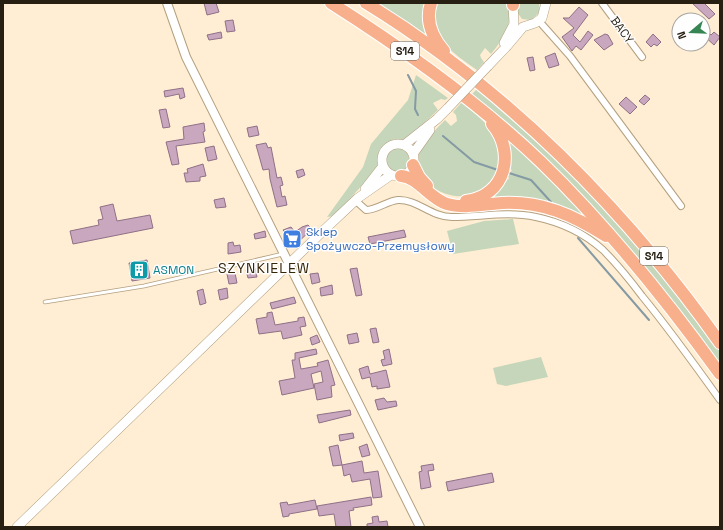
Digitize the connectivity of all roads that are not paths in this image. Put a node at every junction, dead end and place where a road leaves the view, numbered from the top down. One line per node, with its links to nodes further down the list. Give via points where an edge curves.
1 (167, 3): 22 (street, via 186,57)
2 (331, 3): 13 (highway, S14, via 399,47)
3 (366, 3): 12 (highway, S14)
4 (431, 3): 12 (highway, via 429,22 432,34 438,45)
5 (602, 3): 11 (street, BACY)
6 (545, 4): 8 (main road, via 544,14)
7 (513, 6): 9 (main road, via 518,20); 10 (main road, via 514,24)
8 (539, 21): 9 (main road); 20 (street, via 570,56)
9 (530, 24): 10 (main road, via 523,27)
10 (497, 55): 14 (main road, bridge)
11 (642, 57)
12 (458, 67): 25 (highway, S14, via 525,123 605,201 668,273)
13 (475, 104): 16 (highway, via 499,134 505,149 502,173 490,191 477,199 450,201 436,195 419,177); 21 (highway, S14, via 540,161)
14 (437, 119): 15 (main road); 16 (main road)
15 (404, 145): 16 (main road); 17 (main road, via 395,144 386,149 382,158)
16 (413, 160): 18 (main road, via 408,172)
17 (383, 166): 18 (main road); 19 (main road)
18 (396, 175): 19 (main road); 21 (highway, via 409,178 439,201 450,205 514,203 552,208 579,219)
19 (357, 200): 23 (main road); 27 (street, via 366,210 397,200 408,201 432,213 451,217 514,214 536,217 563,224 582,234 603,250 627,277)
20 (681, 206)
21 (624, 249): 26 (highway, S14)
22 (285, 254): 23 (street); 24 (lane, via 144,286)
23 (291, 265): 28 (main road); 29 (street)
24 (45, 302)
25 (720, 343)
26 (720, 374)
27 (720, 400)
28 (17, 527)
29 (420, 527)

